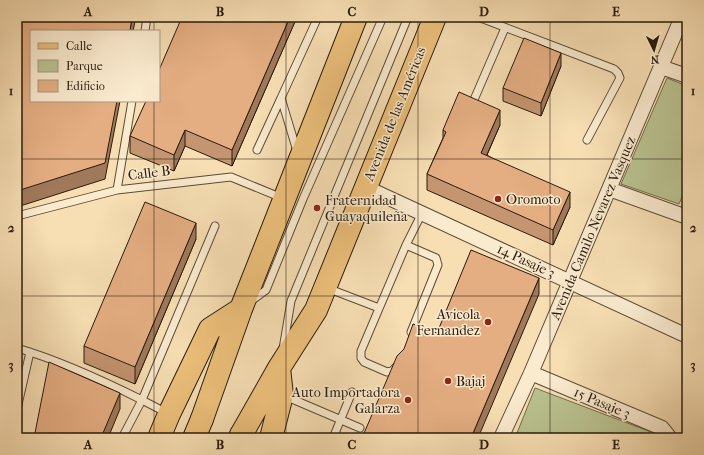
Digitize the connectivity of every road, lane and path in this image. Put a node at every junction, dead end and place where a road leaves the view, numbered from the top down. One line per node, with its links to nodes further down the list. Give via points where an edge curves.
1 (147, 17): 10 (lane)
2 (318, 17): 13 (lane)
3 (356, 17): 18 (main road)
4 (383, 17): 31 (lane, via 266,290)
5 (408, 17): 37 (lane, Avenida de las Américas, via 291,301)
6 (435, 17): 19 (main road, Avenida de las Américas)
7 (478, 17): 9 (lane)
8 (682, 17): 11 (street, Avenida Camilo Nevarez Vasquez)
9 (506, 28): 15 (lane); 16 (lane, via 614,69 618,73 620,78)
10 (145, 30)
11 (661, 67): 12 (street); 20 (street, Avenida Camilo Nevarez Vasquez)
12 (687, 76)
13 (281, 98): 17 (lane); 18 (lane)
14 (132, 102): 21 (lane)
15 (473, 102)
16 (588, 140)
17 (257, 150)
18 (299, 159): 22 (main road)
19 (365, 187): 23 (street, 14 Pasaje 3); 29 (main road, Avenida de las Américas)
20 (609, 189): 24 (street); 28 (street, Avenida Camilo Nevarez Vasquez)
21 (118, 190): 22 (lane, Calle B, via 232,177); 25 (lane, Calle B)
22 (284, 199): 31 (main road)
23 (422, 213): 27 (lane); 28 (street, 14 Pasaje 3)
24 (686, 214)
25 (17, 216)
26 (215, 226): 41 (lane)
27 (406, 245): 30 (lane); 33 (lane, via 436,258 438,265)
28 (570, 281): 32 (street, 14 Pasaje 3); 38 (street, Avenida Camilo Nevarez Vasquez)
29 (325, 287): 30 (lane); 37 (main road, Avenida de las Américas, via 316,310)
30 (379, 308): 36 (lane, via 361,352 361,358 364,362 387,372 396,367)
31 (241, 309): 43 (main road, via 210,329); 45 (main road)
32 (687, 336)
33 (407, 342)
34 (17, 348): 35 (lane)
35 (30, 352): 41 (lane); 42 (lane)
36 (402, 356)
37 (279, 368): 40 (main road); 47 (main road)
38 (531, 373): 52 (street, Avenida Camilo Nevarez Vasquez); 53 (street, 15 Pasaje 3, via 662,428)
39 (352, 392): 44 (lane)
40 (282, 395): 44 (lane); 50 (main road)
41 (142, 400): 43 (lane); 48 (lane)
42 (17, 409)
43 (169, 414): 49 (main road)
44 (341, 419): 46 (lane); 51 (lane)
45 (198, 428)
46 (360, 428)
47 (241, 436)
48 (122, 438)
49 (159, 438)
50 (272, 438)
51 (333, 438)
52 (501, 438)
53 (670, 438)

